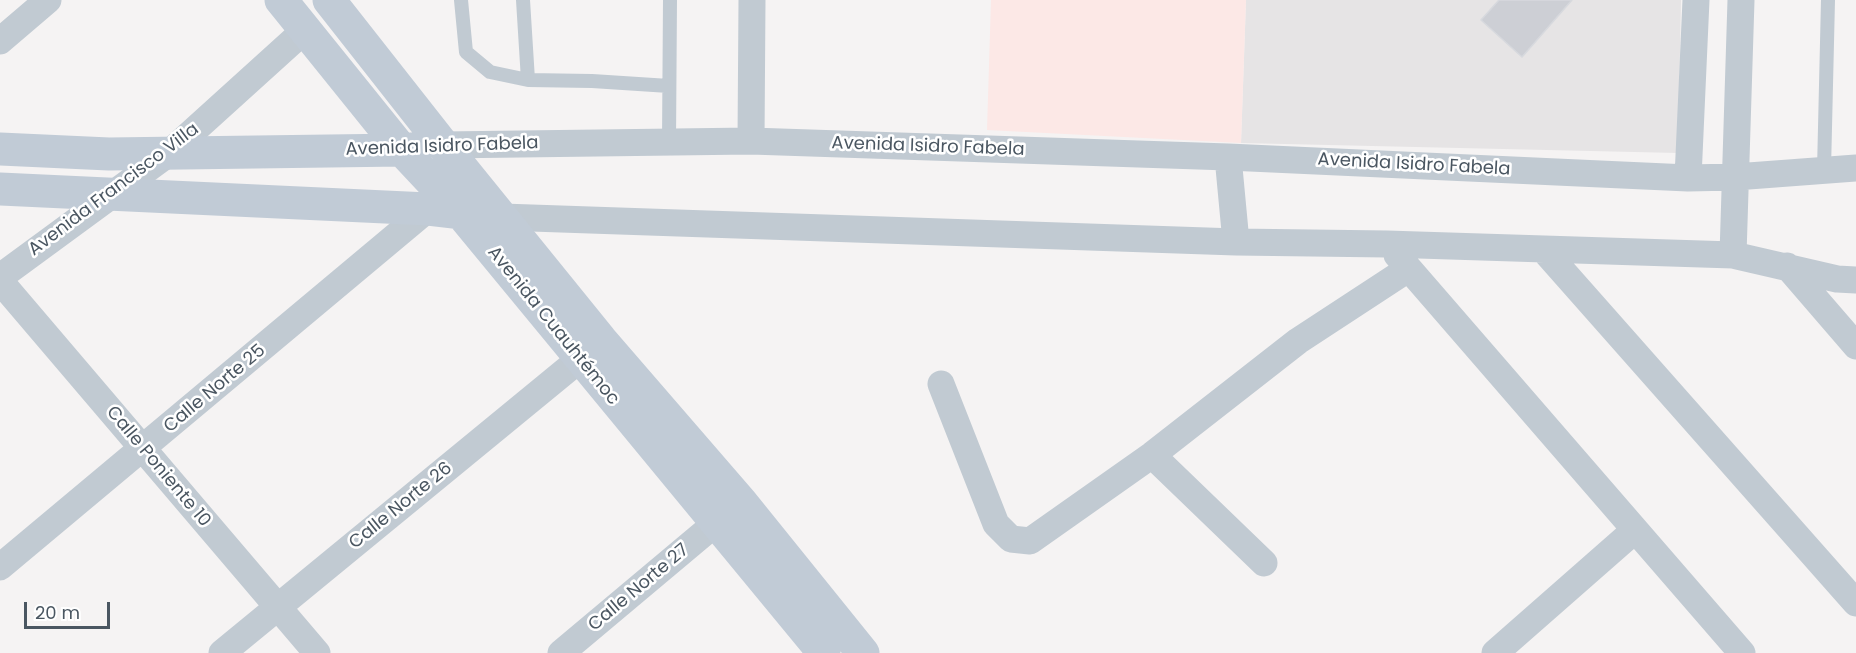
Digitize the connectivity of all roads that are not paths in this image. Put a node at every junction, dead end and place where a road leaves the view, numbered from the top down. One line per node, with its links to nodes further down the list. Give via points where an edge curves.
1 (48, 0): 12 (street)
2 (281, 0): 11 (main road, Avenida Cuauhtémoc)
3 (461, 0): 13 (lane, via 466,52 490,72)
4 (523, 0): 13 (lane)
5 (670, 0): 14 (lane)
6 (752, 0): 15 (street)
7 (1696, 0): 25 (street)
8 (1741, 0): 24 (street)
9 (1828, 0): 23 (lane)
10 (333, 1): 17 (main road, Avenida Cuauhtémoc)
11 (306, 29): 19 (main road, Avenida Cuauhtémoc); 20 (street, Avenida Francisco Villa)
12 (0, 41)
13 (528, 80): 14 (lane)
14 (669, 86): 16 (lane)
15 (751, 141): 16 (street, Avenida Isidro Fabela); 21 (street, Avenida Isidro Fabela)
16 (669, 142): 17 (street, Avenida Isidro Fabela)
17 (443, 145): 19 (main road, Avenida Isidro Fabela); 30 (main road, Avenida Cuauhtémoc)
18 (0, 149): 20 (main road, Avenida Isidro Fabela)
19 (402, 150): 20 (main road, Avenida Isidro Fabela); 29 (main road, Avenida Cuauhtémoc)
20 (169, 153): 27 (street, Avenida Francisco Villa)
21 (1228, 157): 25 (street, Avenida Isidro Fabela); 31 (street)
22 (1856, 168): 23 (street, Avenida Isidro Fabela)
23 (1824, 170): 24 (street, Avenida Isidro Fabela)
24 (1735, 177): 25 (street, Avenida Isidro Fabela); 34 (street)
25 (1688, 178)
26 (0, 189): 27 (main road)
27 (112, 194): 28 (main road); 37 (street, Avenida Francisco Villa)
28 (428, 209): 29 (main road); 42 (street, Calle Norte 25)
29 (461, 213): 30 (main road); 40 (main road, Avenida Cuauhtémoc)
30 (502, 217): 31 (street); 54 (main road, Avenida Cuauhtémoc)
31 (1236, 242): 32 (street)
32 (1387, 244): 33 (street); 36 (street)
33 (1543, 249): 34 (street); 48 (street)
34 (1733, 255): 35 (street)
35 (1787, 266): 38 (street); 39 (street)
36 (1408, 269): 43 (street, via 1298,341); 45 (street)
37 (0, 279): 42 (street, Calle Poniente 10)
38 (1856, 280)
39 (1856, 346)
40 (580, 359): 44 (main road, Avenida Cuauhtémoc); 49 (street, Calle Norte 26)
41 (941, 384): 43 (street, via 996,524 1011,539 1030,541)
42 (143, 449): 47 (street, Calle Norte 25); 49 (street, Calle Poniente 10)
43 (1152, 454): 46 (street)
44 (716, 523): 52 (street, Calle Norte 27); 53 (main road, Avenida Cuauhtémoc)
45 (1635, 530): 55 (street); 56 (street)
46 (1264, 563)
47 (0, 567)
48 (1856, 603)
49 (278, 607): 50 (street, Calle Norte 26); 51 (street, Calle Poniente 10)
50 (222, 653)
51 (317, 653)
52 (561, 653)
53 (824, 653)
54 (863, 653)
55 (1495, 653)
56 (1742, 653)

